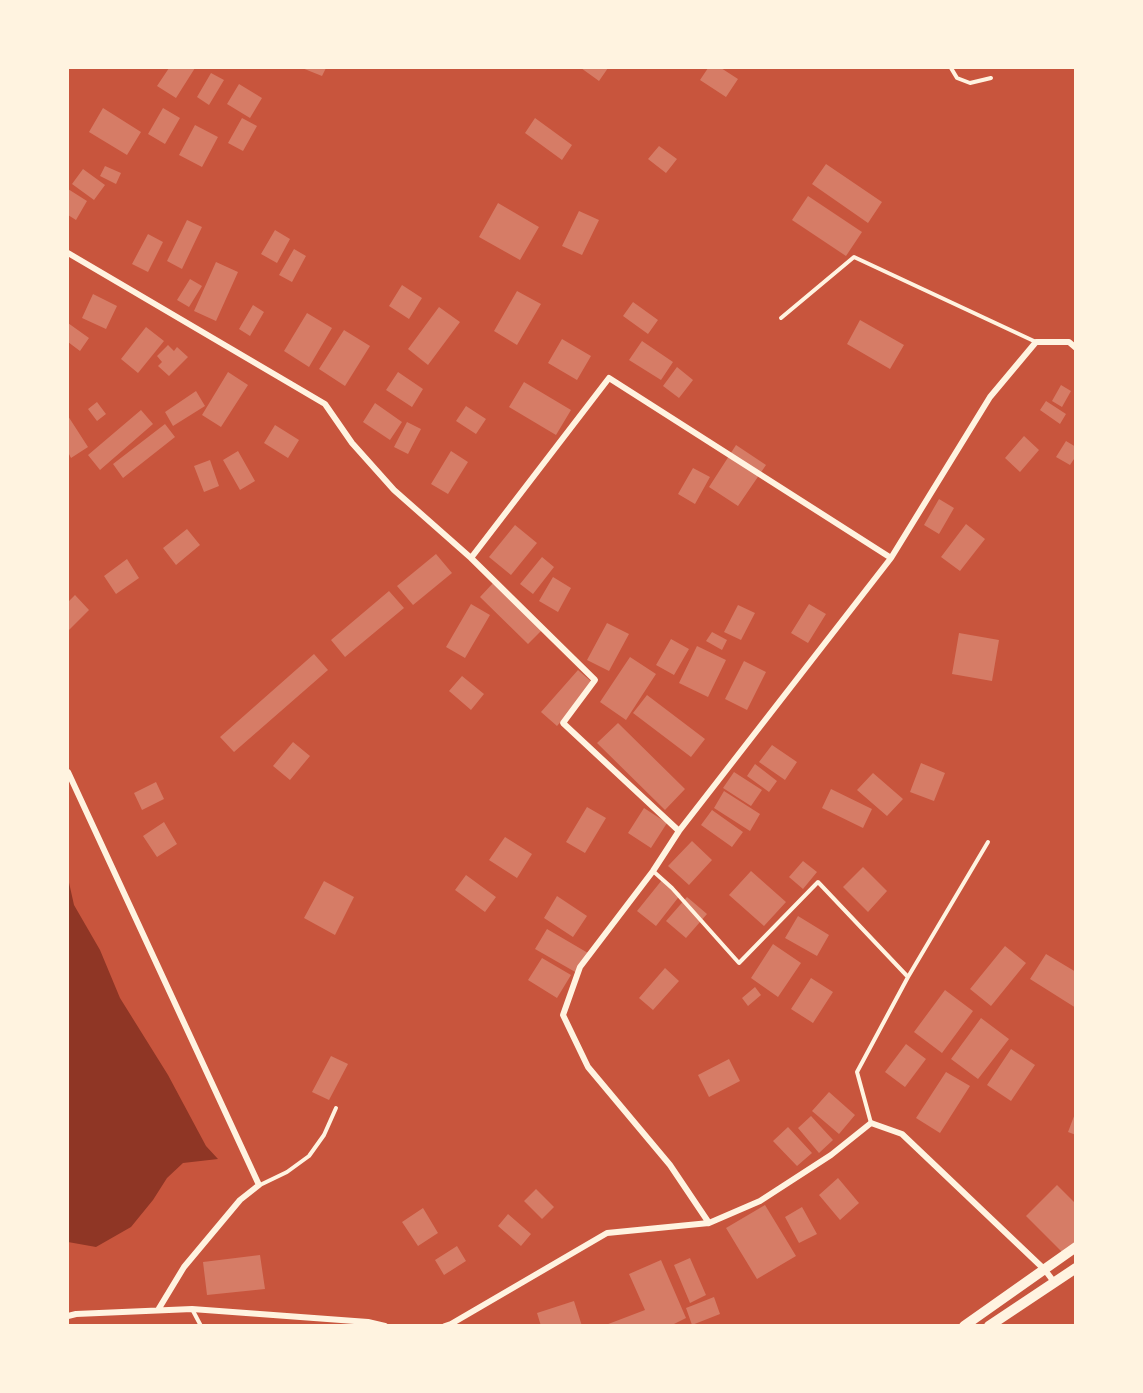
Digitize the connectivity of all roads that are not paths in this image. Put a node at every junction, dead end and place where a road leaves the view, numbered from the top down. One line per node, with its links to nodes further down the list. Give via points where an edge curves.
1 (951, 68): 2 (lane, via 957,78 970,83)
2 (991, 78)
3 (68, 253): 7 (street, via 325,404 352,443 394,490)
4 (781, 318): 5 (lane, via 854,257)
5 (1036, 342): 6 (street, via 1069,342); 8 (street, via 990,397)
6 (1076, 348)
7 (471, 558): 8 (street, via 609,378); 10 (street, via 595,680 563,723)
8 (891, 558): 10 (street)
9 (68, 772): 16 (street)
10 (679, 831): 12 (street)
11 (988, 842): 13 (lane)
12 (652, 871): 13 (lane, via 739,963 818,882); 17 (street, via 580,967 563,1015 588,1067 670,1165)
13 (908, 977): 15 (lane, via 857,1072)
14 (336, 1108): 16 (lane, via 309,1156)
15 (871, 1123): 17 (street, via 831,1155 760,1201); 20 (street, via 903,1134)
16 (259, 1185): 23 (street, via 240,1200 184,1267)
17 (709, 1223): 27 (street, via 607,1233)
18 (1076, 1248): 20 (street)
19 (1076, 1268): 21 (street)
20 (1045, 1270): 21 (street); 28 (street)
21 (1054, 1282): 29 (street)
22 (192, 1309): 23 (street); 25 (lane); 26 (street)
23 (158, 1310): 24 (street)
24 (68, 1316)
25 (201, 1326)
26 (385, 1326)
27 (445, 1326)
28 (964, 1326)
29 (989, 1326)

